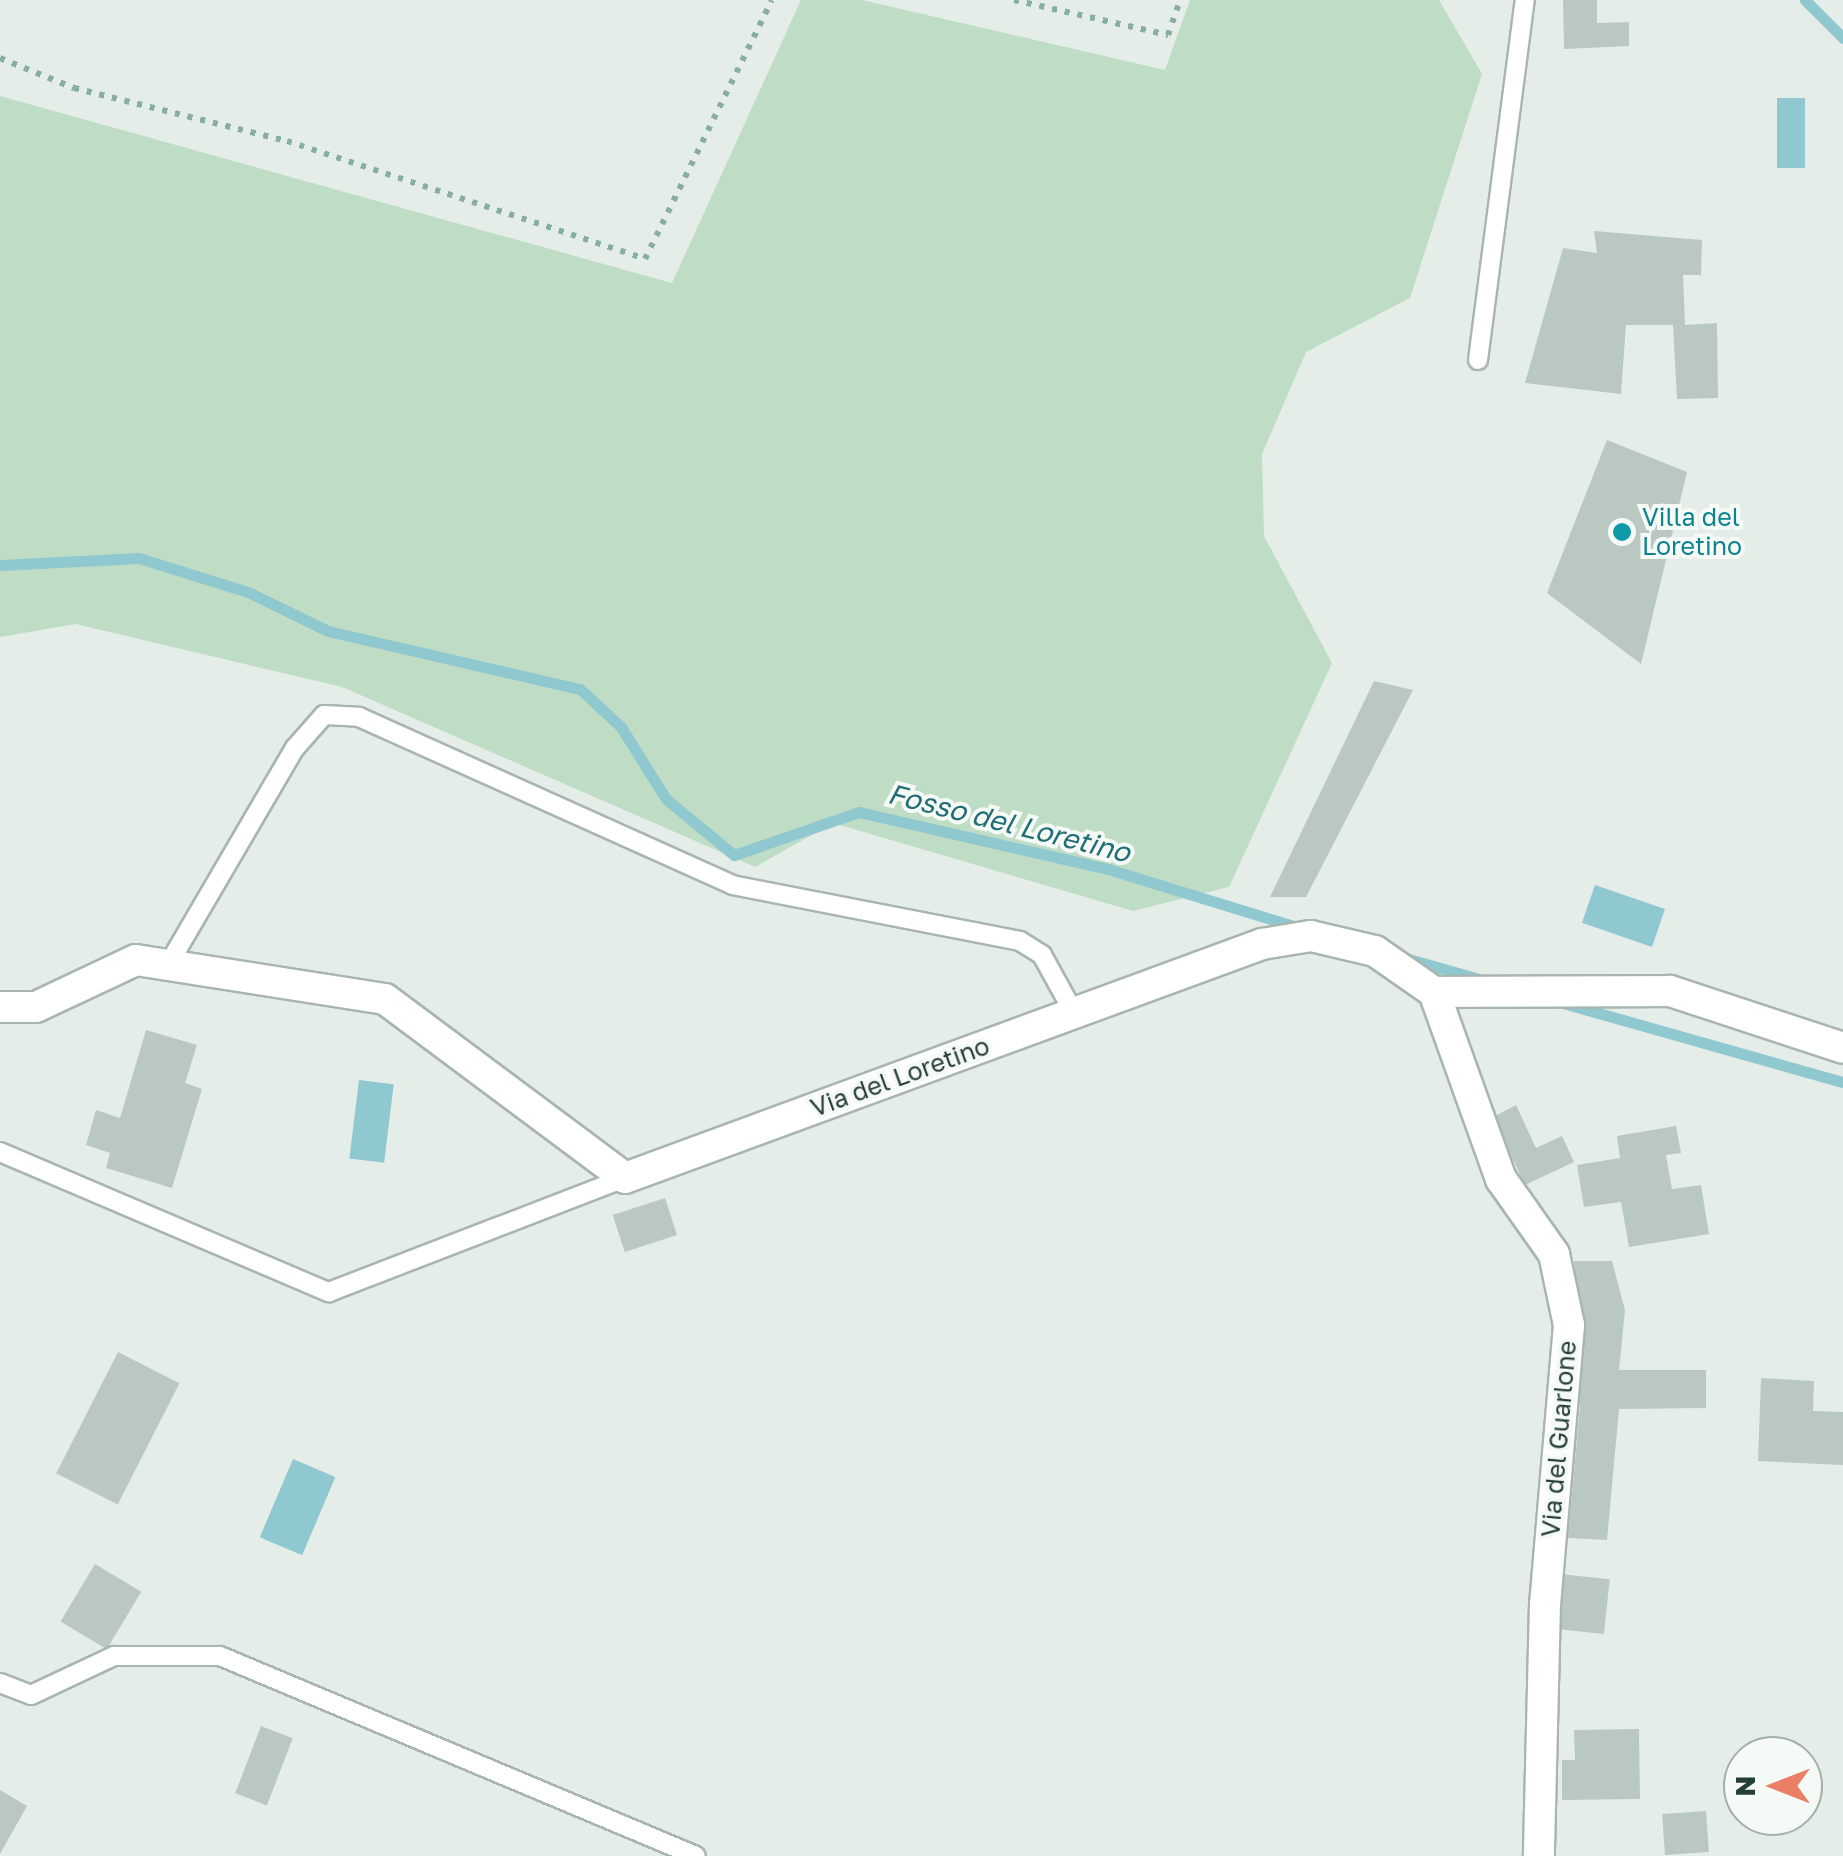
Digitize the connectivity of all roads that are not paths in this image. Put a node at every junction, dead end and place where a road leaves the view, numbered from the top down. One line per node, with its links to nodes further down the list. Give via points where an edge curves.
1 (1525, 0): 2 (lane)
2 (1478, 360)
3 (168, 965): 5 (street, via 136,960 36,1007); 6 (lane, via 296,748 324,715 358,717 732,886 1020,941 1042,955); 9 (street, via 385,999)
4 (1434, 992): 6 (street, Via del Loretino, via 1375,951 1311,936 1262,944); 7 (street, via 1670,991); 12 (street, Via del Guarlone, via 1501,1179 1554,1254 1568,1326 1545,1604)
5 (0, 1007)
6 (1074, 1013): 9 (street, Via del Loretino)
7 (1843, 1048)
8 (0, 1152): 9 (lane, via 329,1292)
9 (625, 1178)
10 (0, 1683): 11 (lane, via 31,1695 114,1656 220,1656)
11 (696, 1856)
12 (1539, 1856)

